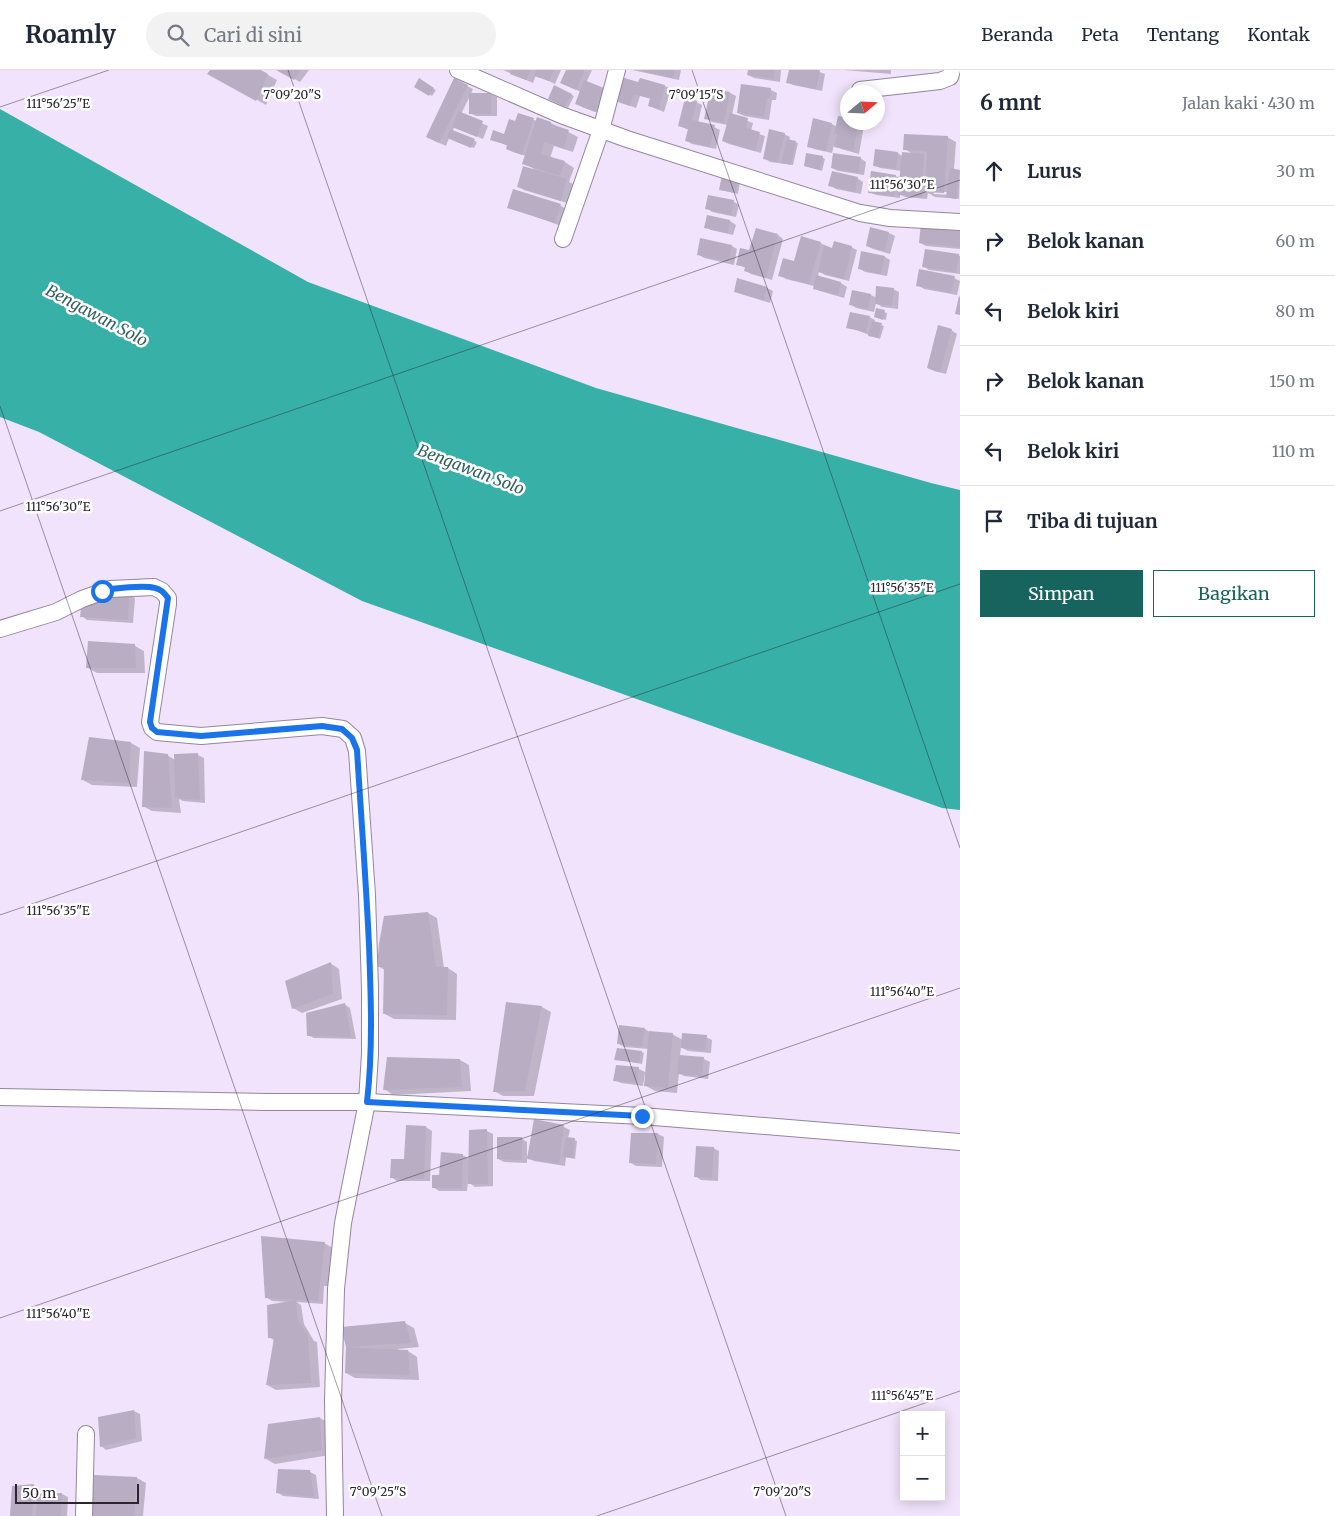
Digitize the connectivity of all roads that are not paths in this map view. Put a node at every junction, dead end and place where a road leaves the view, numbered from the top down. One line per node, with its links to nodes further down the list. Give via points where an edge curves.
1 (458, 70): 5 (street)
2 (617, 70): 5 (street)
3 (952, 70): 4 (street, via 950,77 940,81)
4 (885, 87)
5 (601, 130): 6 (street, via 860,213); 7 (street)
6 (960, 222)
7 (563, 239)
8 (0, 629): 10 (street, via 56,612 102,591 154,587 168,598 150,722 157,732 201,736 322,726 342,729 352,738 357,750 370,979)
9 (0, 1097): 10 (street)
10 (367, 1102): 11 (street, via 642,1116); 14 (street, via 343,1223 336,1289 333,1401)
11 (960, 1142)
12 (86, 1434): 13 (street)
13 (84, 1516)
14 (335, 1516)

